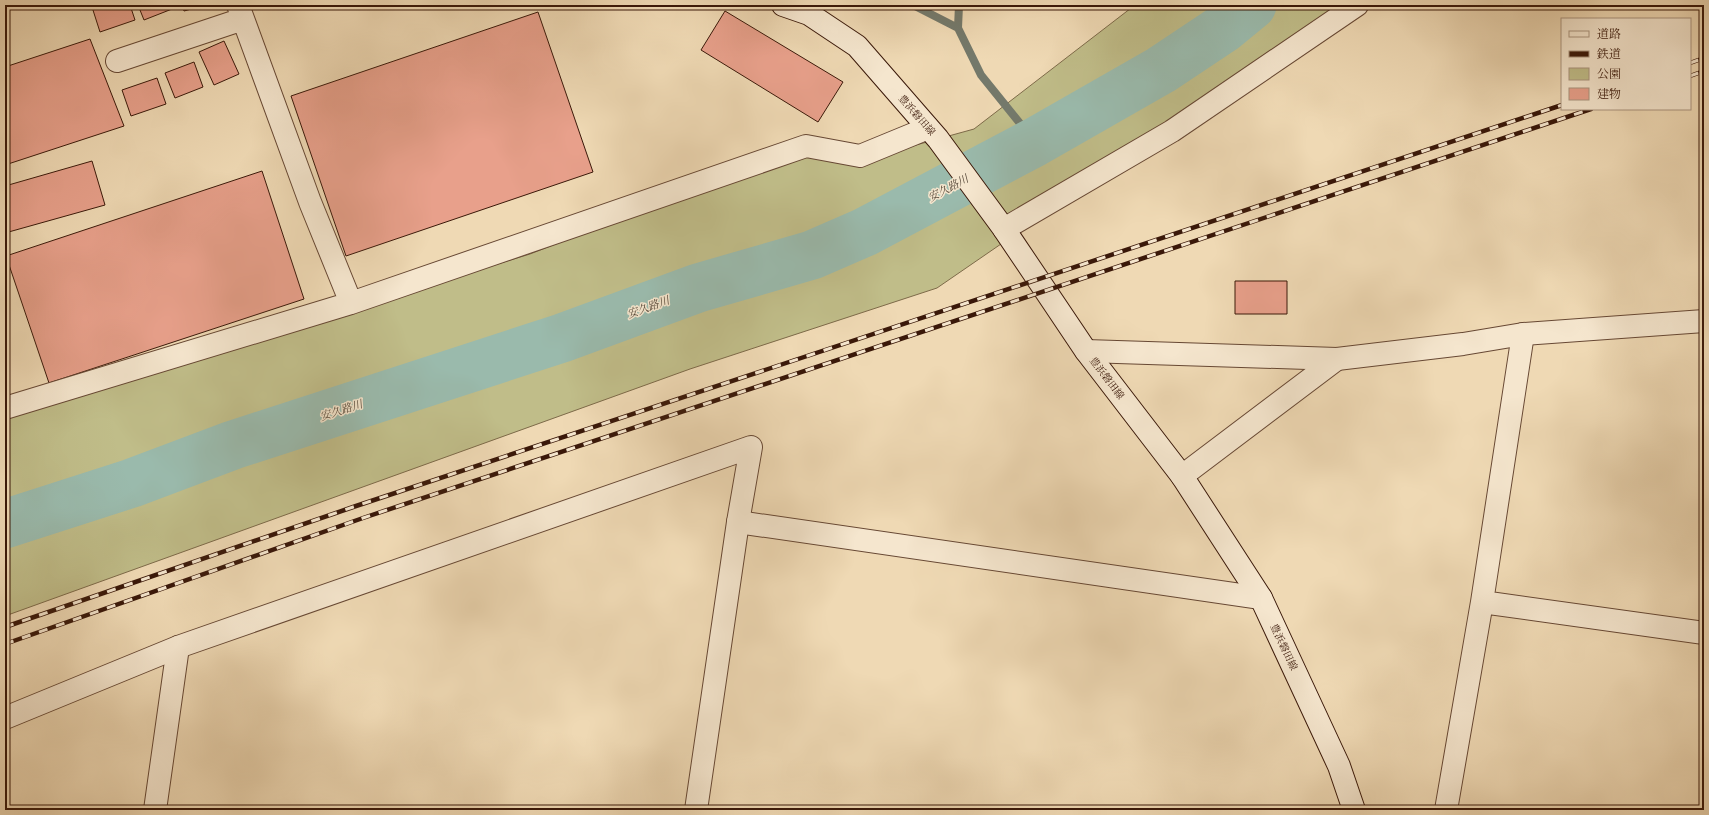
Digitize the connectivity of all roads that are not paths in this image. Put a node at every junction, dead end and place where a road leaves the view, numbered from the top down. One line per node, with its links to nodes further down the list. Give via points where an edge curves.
1 (783, 5): 5 (street, 豊浜磐田線, via 809,14 857,46)
2 (1357, 5): 6 (street, via 1172,131)
3 (241, 12): 4 (street); 7 (street, via 310,202)
4 (117, 61)
5 (933, 134): 6 (street, 豊浜磐田線); 7 (street, via 860,156 806,146)
6 (1004, 229): 10 (street, 豊浜磐田線)
7 (351, 303): 12 (street)
8 (1704, 321): 9 (street)
9 (1523, 334): 11 (street); 16 (street)
10 (1086, 350): 11 (street); 13 (street, 豊浜磐田線)
11 (1337, 359): 13 (street)
12 (5, 408)
13 (1182, 476): 15 (street, 豊浜磐田線)
14 (738, 522): 15 (street); 18 (street, via 751,447); 21 (street)
15 (1261, 598): 22 (street, 豊浜磐田線, via 1339,766)
16 (1482, 602): 17 (street); 23 (street)
17 (1704, 633)
18 (178, 647): 19 (street); 20 (street)
19 (5, 718)
20 (155, 810)
21 (696, 810)
22 (1354, 810)
23 (1446, 810)

